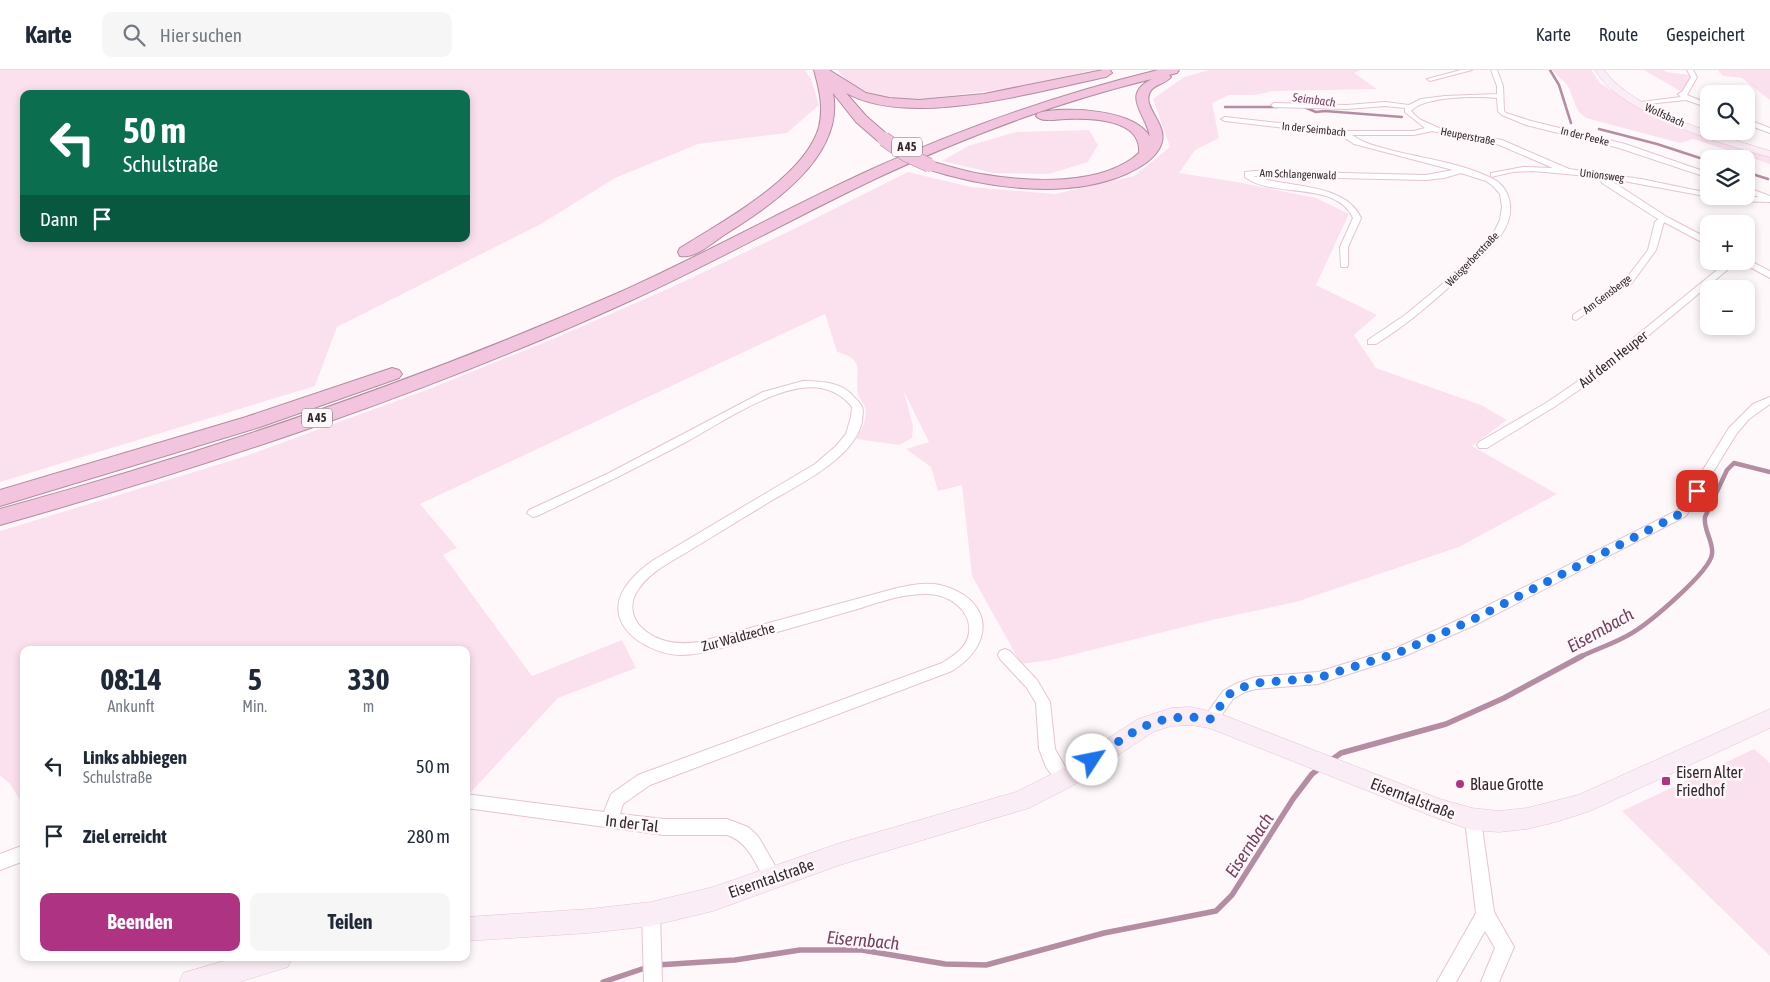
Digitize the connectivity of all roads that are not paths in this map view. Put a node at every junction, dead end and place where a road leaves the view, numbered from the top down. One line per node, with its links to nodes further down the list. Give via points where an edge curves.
1 (820, 70): 2 (highway, via 863,96 910,104 983,97); 24 (highway, bridge, via 884,140 907,155 958,175 1018,184 1050,184 1086,180 1116,172); 36 (highway, via 829,105 826,128 811,155 770,195)
2 (1123, 70)
3 (1138, 70): 36 (highway, A 45, via 1032,100 921,141)
4 (1173, 70): 20 (highway, A 45, via 1090,92)
5 (1187, 70): 24 (highway, via 1155,81 1142,91 1142,103 1153,124 1156,139)
6 (1469, 70): 10 (street)
7 (1494, 70): 11 (street, In der Peeke)
8 (1599, 70): 14 (main road, Wolfsbach, via 1617,90)
9 (1690, 70): 12 (street, via 1694,77 1681,94)
10 (1430, 80)
11 (1500, 96): 16 (street, via 1426,101); 27 (street, In der Peeke, via 1501,112 1513,118 1622,146)
12 (1687, 98): 13 (street); 14 (street)
13 (1700, 103)
14 (1640, 104): 23 (main road, Wolfsbach)
15 (1274, 105): 16 (street, via 1347,107 1385,104)
16 (1410, 107): 19 (street, Heuperstraße, via 1407,111)
17 (1225, 119): 22 (street, In der Seimbach)
18 (1755, 125): 21 (street)
19 (1431, 129): 22 (street, In der Seimbach, via 1414,133); 26 (street, Heuperstraße, via 1454,136 1499,142)
20 (973, 131): 24 (highway, via 1046,116 1092,115 1139,131 1147,144); 47 (highway, A 45, via 907,159 627,296 448,371 258,438)
21 (1770, 131)
22 (1349, 133): 25 (street, Weisgerberstraße, via 1350,139 1357,142)
23 (1770, 154)
24 (1146, 155)
25 (1460, 170): 37 (street, Am Schlangenwald, via 1455,174 1409,177 1248,174 1274,185 1332,196 1354,209 1357,218 1344,247); 42 (street, Weisgerberstraße, via 1492,181 1503,193 1506,216 1499,232 1424,306)
26 (1566, 171): 28 (street, Unionsweg, via 1521,170); 29 (street, Unionsweg)
27 (1700, 173)
28 (1494, 175)
29 (1601, 175): 30 (street, Unionsweg); 34 (street, via 1605,182)
30 (1700, 193)
31 (1755, 193): 33 (street)
32 (1755, 200): 33 (street)
33 (1770, 200)
34 (1664, 219): 35 (street); 41 (street, Am Gensberge, via 1659,222 1652,250 1628,281)
35 (1700, 238)
36 (686, 252): 45 (highway, A 45, via 613,287 437,358 253,422)
37 (1344, 265)
38 (1755, 267): 40 (street)
39 (1723, 270): 44 (street, Auf dem Heuper, via 1597,373 1550,406)
40 (1770, 275)
41 (1576, 317)
42 (1372, 342)
43 (1770, 400): 50 (street, via 1748,413 1721,448 1682,513 1470,621 1400,652 1318,678 1256,683 1240,688 1228,695)
44 (1483, 445)
45 (0, 498)
46 (533, 513): 53 (street, Zur Waldzeche, via 614,476 767,394 793,385 828,386 846,394 857,407 856,425 840,449 819,467 657,564 635,584 626,602 630,624 646,640 661,647 696,649 919,589 939,590 958,598 971,610 977,624 973,645 947,668 644,780 617,799)
47 (0, 517)
48 (1005, 655): 51 (street, via 1032,684 1043,702 1048,749 1052,762)
49 (1770, 718): 54 (main road, Eiserntalstraße, via 1582,804 1502,822)
50 (1211, 719): 51 (main road, Eiserntalstraße, via 1171,717 1146,725); 54 (main road, Eiserntalstraße)
51 (1064, 779): 57 (main road, Eiserntalstraße, via 1021,801 840,854)
52 (470, 802): 53 (street, In der Tal)
53 (609, 820): 57 (street, In der Tal, via 664,827 727,827 742,832 752,841)
54 (1473, 820): 59 (street)
55 (20, 854): 56 (street)
56 (0, 862)
57 (773, 878): 58 (main road, Eiserntalstraße, via 713,899)
58 (652, 914): 60 (main road, Eiserntalstraße); 62 (street)
59 (1485, 914): 64 (street); 65 (street, via 1505,947)
60 (470, 929)
61 (268, 961): 63 (main road)
62 (652, 970)
63 (192, 982)
64 (1446, 982)
65 (1490, 982)

